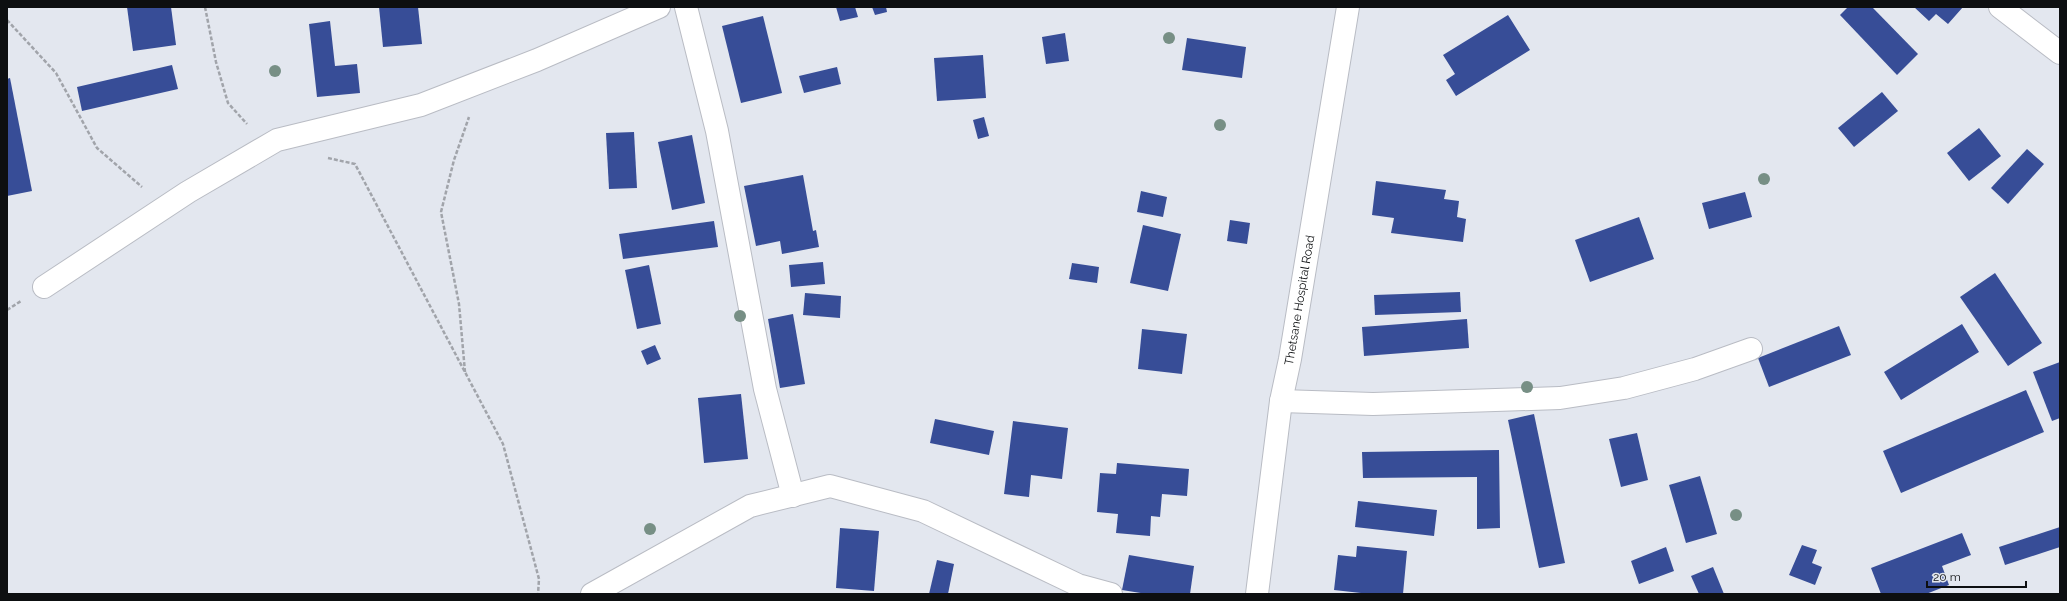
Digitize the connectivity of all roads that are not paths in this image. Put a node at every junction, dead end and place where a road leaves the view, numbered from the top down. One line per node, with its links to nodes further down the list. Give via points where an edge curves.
1 (659, 7): 6 (street, via 537,60 421,105 276,140 165,207)
2 (686, 7): 9 (street, via 717,131 765,389)
3 (1348, 7): 8 (street, Thetsane Hospital Road)
4 (2000, 7): 5 (street)
5 (2060, 53)
6 (44, 287)
7 (1751, 348): 8 (street, via 1695,369 1632,386 1560,398 1373,404)
8 (1281, 401): 12 (street, Thetsane Hospital Road)
9 (793, 496): 10 (street, via 750,506); 11 (street, via 830,486 923,511 1078,585)
10 (592, 594)
11 (1111, 594)
12 (1257, 594)

